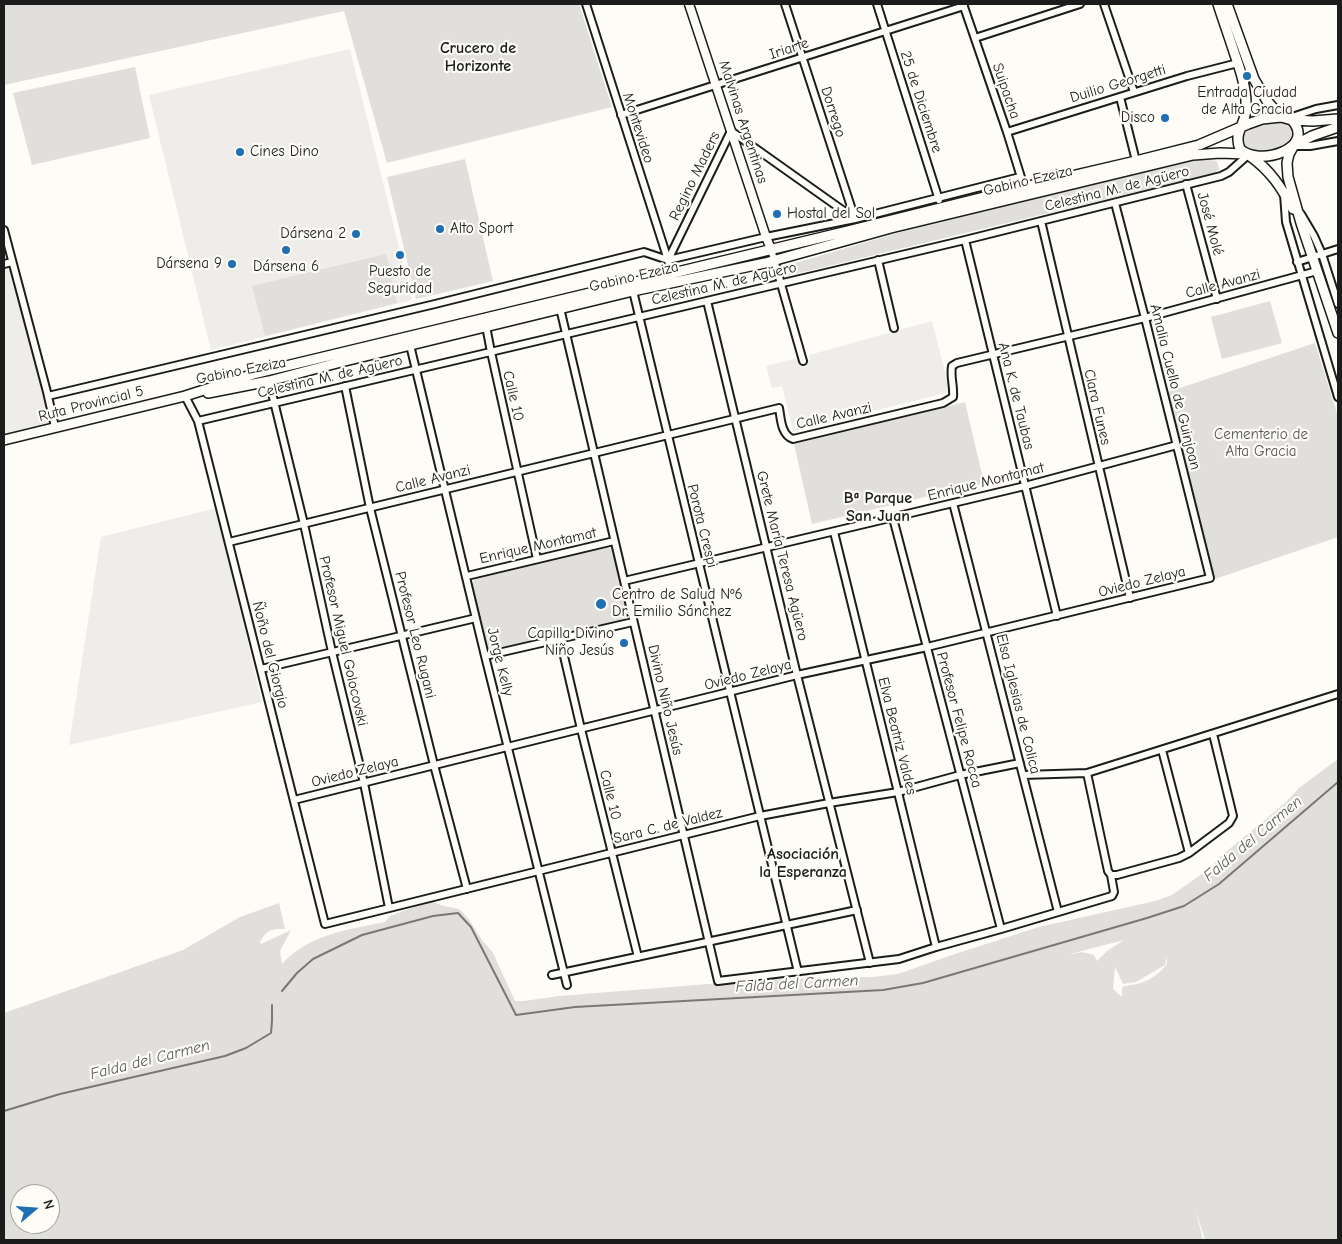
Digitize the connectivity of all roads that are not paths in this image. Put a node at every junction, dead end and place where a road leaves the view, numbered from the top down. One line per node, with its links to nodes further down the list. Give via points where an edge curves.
1 (586, 4): 18 (street, Montevideo)
2 (689, 4): 14 (street, Malvinas Argentinas)
3 (785, 4): 12 (street, Dorrego)
4 (877, 4): 10 (street, 25 de Diciembre)
5 (1080, 4): 11 (street)
6 (1104, 4): 15 (street)
7 (1218, 4): 13 (main road)
8 (1227, 4): 19 (main road, via 1254,79 1267,101)
9 (964, 5): 10 (street, Iriarte); 11 (street, Suipacha)
10 (885, 31): 12 (street, Iriarte); 33 (street, 25 de Diciembre)
11 (975, 38): 24 (street, Suipacha)
12 (802, 58): 14 (street, Iriarte); 37 (street, Dorrego)
13 (1238, 63): 15 (street, Duilio Georgetti); 21 (main road, via 1246,101 1246,116)
14 (716, 85): 18 (street, Iriarte); 23 (street, Malvinas Argentinas)
15 (1134, 92): 16 (street, Duilio Georgetti)
16 (1120, 97): 24 (street, Duilio Georgetti); 28 (street)
17 (1338, 105): 19 (street)
18 (620, 115): 48 (street, Montevideo)
19 (1287, 119): 20 (main road); 21 (main road, via 1262,119); 26 (main road, via 1296,125 1298,132)
20 (1338, 119)
21 (1241, 127): 27 (main road, via 1238,144); 28 (main road, Gabino Ezeiza, via 1199,145)
22 (1338, 128): 26 (main road)
23 (731, 131): 37 (street, Regino Maders); 42 (street, Malvinas Argentinas); 48 (street, Regino Maders)
24 (1006, 132): 29 (street, Suipacha)
25 (1338, 140): 26 (street)
26 (1294, 146): 27 (main road, via 1267,156); 34 (main road, via 1287,163)
27 (1248, 155): 30 (street, Celestina M. de Agüero, via 1227,174); 32 (main road, via 1276,179); 49 (main road, Gabino Ezeiza, via 1193,155 891,228)
28 (1136, 161): 31 (main road, Gabino Ezeiza)
29 (1020, 176): 31 (street, Suipacha); 33 (street)
30 (1186, 184): 35 (street, Celestina M. de Agüero); 59 (street, José Molé)
31 (1024, 187): 36 (main road, Gabino Ezeiza)
32 (1284, 193): 39 (main road); 52 (street, via 1286,222)
33 (938, 197): 36 (street, 25 de Diciembre); 37 (street)
34 (1295, 201): 39 (main road); 46 (street)
35 (1115, 203): 38 (street, Celestina M. de Agüero); 64 (street, Amalia Cuello de Guinjoan)
36 (942, 208): 40 (main road, Gabino Ezeiza)
37 (855, 219): 40 (street, Dorrego); 42 (street)
38 (1041, 221): 43 (street, Celestina M. de Agüero); 69 (street, Clara Funes)
39 (1301, 223): 47 (main road)
40 (858, 229): 44 (main road, Gabino Ezeiza)
41 (4, 230): 51 (street)
42 (766, 237): 44 (street, Malvinas Argentinas); 48 (street)
43 (964, 240): 50 (street, Celestina M. de Agüero); 72 (street, Ana K. de Taubas)
44 (771, 249): 49 (street); 55 (main road, Gabino Ezeiza)
45 (1338, 249): 46 (street)
46 (1322, 254): 47 (street); 61 (street)
47 (1312, 257): 52 (street); 54 (main road)
48 (668, 260): 55 (street, Montevideo); 77 (street, via 644,252)
49 (774, 260): 57 (street); 58 (main road, Gabino Ezeiza)
50 (878, 260): 57 (street, Celestina M. de Agüero); 66 (street)
51 (12, 262): 53 (street); 77 (street)
52 (1297, 262): 56 (street)
53 (4, 264)
54 (1317, 271): 56 (street, Calle Avanzi); 67 (main road)
55 (671, 273): 78 (main road, Gabino Ezeiza, via 256,374)
56 (1302, 276): 59 (street, Calle Avanzi); 79 (street)
57 (781, 283): 60 (street, Celestina M. de Agüero); 73 (street)
58 (633, 291): 62 (main road, Gabino Ezeiza); 63 (street, Porota Crespi)
59 (1217, 299): 64 (street, Calle Avanzi)
60 (707, 301): 63 (street, Celestina M. de Agüero); 81 (street, Grete María Teresa Agüero)
61 (1338, 304)
62 (560, 308): 65 (main road, Gabino Ezeiza); 68 (street, Divino Niño Jesús)
63 (638, 317): 68 (street, Celestina M. de Agüero); 84 (street, Porota Crespi)
64 (1145, 318): 69 (street, Calle Avanzi); 86 (street, Amalia Cuello de Guinjoan)
65 (486, 326): 70 (main road, Gabino Ezeiza); 71 (street, Calle 10)
66 (894, 328)
67 (1338, 333)
68 (566, 334): 71 (street, Celestina M. de Agüero); 87 (street, Divino Niño Jesús)
69 (1068, 336): 72 (street, Calle Avanzi); 88 (street, Clara Funes)
70 (410, 345): 74 (street, Jorge Kelly); 75 (main road, Gabino Ezeiza)
71 (491, 352): 74 (street, Celestina M. de Agüero); 89 (street, Calle 10)
72 (992, 354): 81 (street, Calle Avanzi, via 952,366 953,397 942,403 793,439 784,430 779,408); 90 (street, Ana K. de Taubas)
73 (803, 362)
74 (416, 370): 76 (street, Celestina M. de Agüero); 91 (street, Jorge Kelly)
75 (269, 381): 78 (main road, Gabino Ezeiza); 80 (street, Profesor Miguel Golocovski)
76 (345, 386): 80 (street, Celestina M. de Agüero); 93 (street, Profesor Leo Rugani)
77 (48, 396): 83 (street)
78 (185, 396): 82 (street, Ñoño del Giorgio); 83 (main road, Ruta Provincial 5)
79 (1338, 397)
80 (274, 403): 82 (street, Celestina M. de Agüero); 95 (street, Profesor Miguel Golocovski)
81 (735, 418): 84 (street, Calle Avanzi); 99 (street, Grete María Teresa Agüero)
82 (198, 421): 98 (street, Ñoño del Giorgio)
83 (55, 427): 85 (main road, Ruta Provincial 5)
84 (667, 435): 87 (street, Calle Avanzi); 101 (street, Porota Crespi)
85 (4, 440)
86 (1177, 445): 88 (street, Enrique Montamat); 103 (street, Amalia Cuello de Guinjoan)
87 (594, 453): 89 (street, Calle Avanzi); 97 (street, Divino Niño Jesús)
88 (1099, 466): 90 (street, Enrique Montamat); 105 (street, Clara Funes)
89 (517, 472): 91 (street, Calle Avanzi); 100 (street, Calle 10)
90 (1025, 486): 92 (street, Enrique Montamat); 106 (street, Ana K. de Taubas)
91 (445, 489): 93 (street, Calle Avanzi); 102 (street, Jorge Kelly)
92 (953, 503): 94 (street, Enrique Montamat); 109 (street, Elsa Iglesias de Colica)
93 (370, 508): 95 (street, Calle Avanzi); 110 (street, Profesor Leo Rugani)
94 (893, 518): 96 (street, Enrique Montamat); 112 (street, Profesor Felipe Rocca)
95 (304, 524): 98 (street, Calle Avanzi); 113 (street, Profesor Miguel Golocovski)
96 (834, 532): 99 (street, Enrique Montamat); 115 (street, Elva Beatriz Valdes)
97 (614, 541): 100 (street, Enrique Montamat); 104 (street, Divino Niño Jesús)
98 (229, 542): 116 (street, Ñoño del Giorgio)
99 (767, 548): 101 (street, Enrique Montamat); 117 (street, Grete María Teresa Agüero)
100 (537, 559): 102 (street, Enrique Montamat)
101 (699, 564): 104 (street, Enrique Montamat); 118 (street, Porota Crespi)
102 (466, 576): 107 (street, Jorge Kelly)
103 (1210, 578): 105 (street, Oviedo Zelaya)
104 (624, 582): 108 (street, Divino Niño Jesús)
105 (1130, 598): 106 (street, Oviedo Zelaya)
106 (1057, 616): 109 (street, Oviedo Zelaya)
107 (476, 618): 110 (street); 114 (street, Jorge Kelly)
108 (633, 622): 111 (street); 120 (street, Divino Niño Jesús)
109 (986, 632): 112 (street, Oviedo Zelaya); 125 (street, Elsa Iglesias de Colica)
110 (402, 635): 113 (street); 126 (street, Profesor Leo Rugani)
111 (560, 639): 114 (street); 121 (street, Calle 10)
112 (927, 647): 115 (street, Oviedo Zelaya); 128 (street, Profesor Felipe Rocca)
113 (332, 652): 116 (street); 130 (street, Profesor Miguel Golocovski)
114 (485, 656): 123 (street, Jorge Kelly)
115 (866, 660): 117 (street, Oviedo Zelaya); 131 (street, Elva Beatriz Valdes)
116 (260, 669): 132 (street, Ñoño del Giorgio)
117 (797, 675): 118 (street, Oviedo Zelaya); 133 (street, Grete María Teresa Agüero)
118 (730, 692): 120 (street, Oviedo Zelaya); 134 (street, Porota Crespi)
119 (1338, 694): 122 (street)
120 (654, 711): 121 (street, Oviedo Zelaya); 135 (street, Divino Niño Jesús)
121 (581, 729): 123 (street, Oviedo Zelaya); 136 (street, Calle 10)
122 (1213, 734): 124 (street); 137 (street, via 1233,816 1230,822)
123 (508, 747): 126 (street, Oviedo Zelaya); 138 (street, Jorge Kelly)
124 (1162, 750): 127 (street); 137 (street)
125 (1020, 763): 128 (street, Sara C. de Valdez); 129 (street, Elsa Iglesias de Colica)
126 (434, 765): 130 (street, Oviedo Zelaya); 140 (street, Profesor Leo Rugani)
127 (1087, 773): 129 (street); 139 (street)
128 (960, 775): 131 (street, Sara C. de Valdez); 146 (street, Profesor Felipe Rocca)
129 (1023, 775): 143 (street, Elsa Iglesias de Colica)
130 (364, 783): 132 (street, Oviedo Zelaya); 141 (street, Profesor Miguel Golocovski)
131 (898, 792): 133 (street, Sara C. de Valdez); 148 (street, Elva Beatriz Valdes)
132 (294, 800): 144 (street, Ñoño del Giorgio)
133 (829, 803): 134 (street, Sara C. de Valdez); 142 (street, Grete María Teresa Agüero)
134 (760, 816): 135 (street, Sara C. de Valdez); 145 (street, Porota Crespi)
135 (684, 835): 136 (street, Sara C. de Valdez); 147 (street, Divino Niño Jesús)
136 (612, 853): 138 (street, Sara C. de Valdez); 149 (street, Calle 10)
137 (1189, 853): 139 (street)
138 (538, 871): 140 (street, Sara C. de Valdez); 152 (street, Jorge Kelly)
139 (1111, 875): 143 (street, via 1112,896)
140 (467, 889): 141 (street, Sara C. de Valdez)
141 (389, 908): 144 (street, Sara C. de Valdez)
142 (856, 910): 145 (street); 150 (street, Grete María Teresa Agüero)
143 (1058, 912): 146 (street)
144 (325, 924)
145 (786, 924): 147 (street); 151 (street, Porota Crespi)
146 (1001, 929): 148 (street)
147 (709, 942): 149 (street); 151 (street, Divino Niño Jesús, via 718,981)
148 (936, 947): 150 (street, via 899,959)
149 (638, 957): 152 (street)
150 (870, 963): 151 (street)
151 (798, 972)
152 (564, 973): 153 (street); 154 (street, Jorge Kelly)
153 (552, 975)
154 (567, 985)

